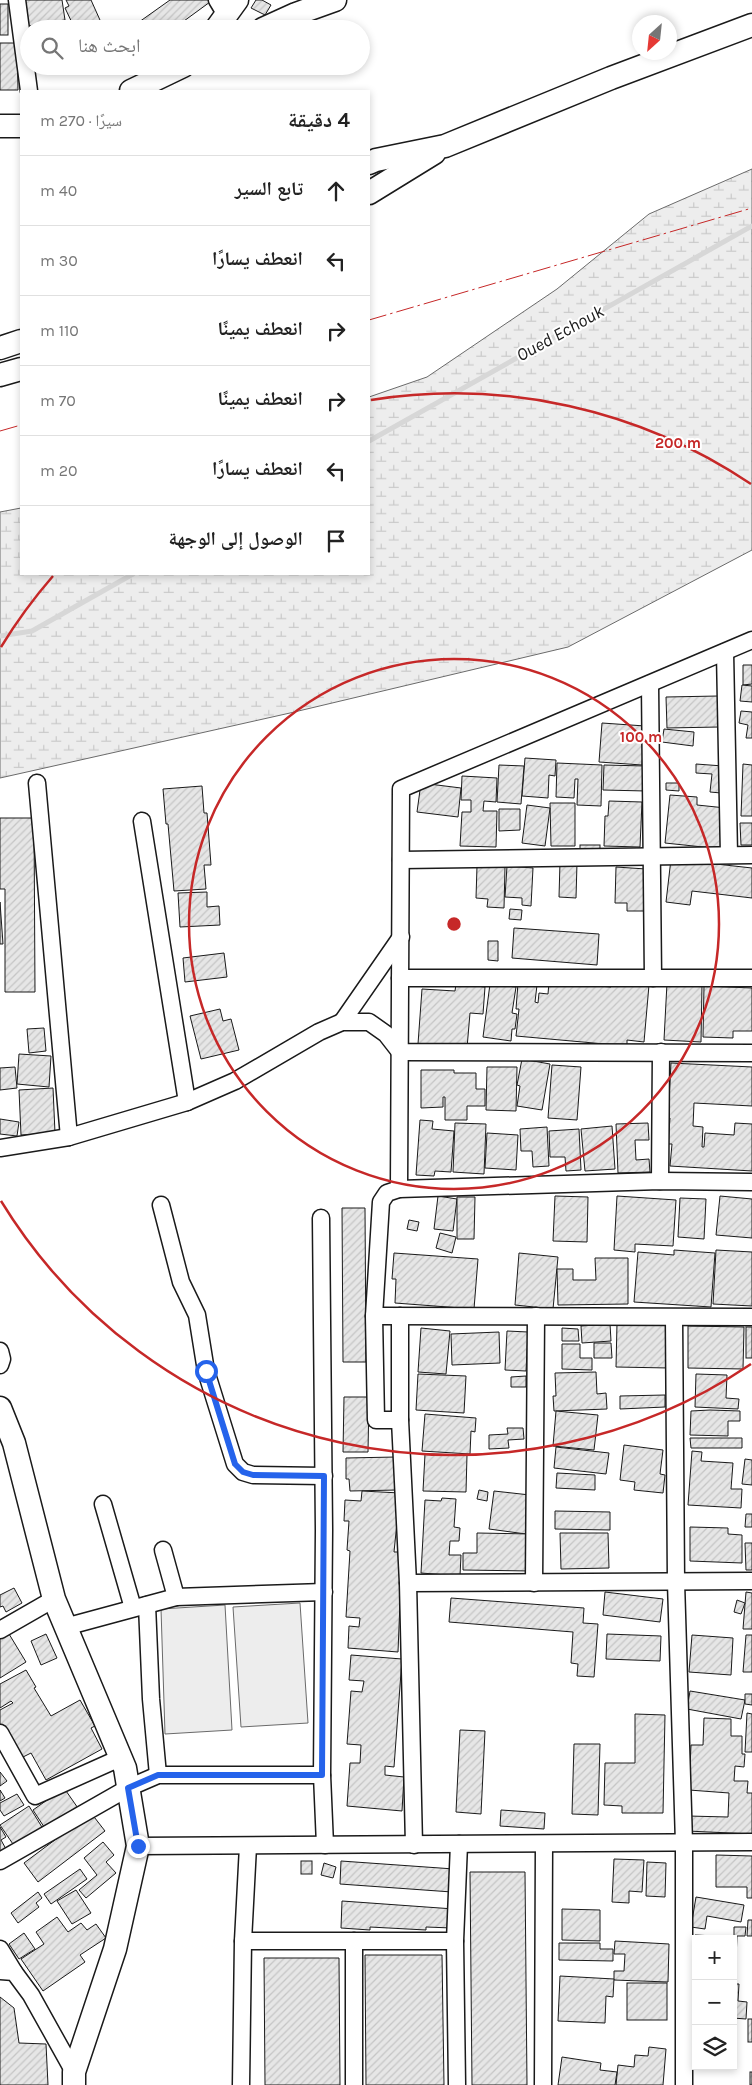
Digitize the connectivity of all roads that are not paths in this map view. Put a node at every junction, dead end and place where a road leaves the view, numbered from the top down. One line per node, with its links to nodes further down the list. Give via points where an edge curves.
1 (17, 0): 4 (street)
2 (336, 0): 3 (street)
3 (283, 20)
4 (20, 25)
5 (752, 25): 12 (street)
6 (26, 75): 8 (street)
7 (164, 75): 9 (street)
8 (28, 90)
9 (133, 90)
10 (0, 126): 11 (street)
11 (20, 126)
12 (445, 146): 13 (street); 14 (street)
13 (370, 163)
14 (370, 192)
15 (20, 341): 16 (street)
16 (0, 348)
17 (20, 369): 18 (street)
18 (0, 375)
19 (752, 640): 20 (street)
20 (726, 652): 21 (street); 24 (street)
21 (650, 684): 26 (street); 27 (street, via 401,790)
22 (37, 783): 37 (street)
23 (142, 822): 36 (street)
24 (729, 855): 25 (street); 26 (street)
25 (752, 855)
26 (652, 856): 27 (street); 30 (street)
27 (401, 860): 28 (street)
28 (400, 937): 29 (street); 32 (street)
29 (400, 978): 30 (street); 33 (street)
30 (653, 978): 31 (street)
31 (752, 978)
32 (342, 1022): 33 (street, via 369,1022 386,1034); 36 (street)
33 (400, 1052): 34 (street); 41 (street)
34 (661, 1052): 35 (street); 39 (street)
35 (752, 1053)
36 (187, 1102): 37 (street)
37 (69, 1137): 38 (street)
38 (0, 1148)
39 (660, 1181): 40 (street); 41 (street)
40 (752, 1182)
41 (399, 1189): 44 (street, via 387,1193 381,1202)
42 (161, 1205): 53 (street, via 181,1282 196,1315 206,1371 235,1464 243,1472 253,1475)
43 (321, 1218): 53 (street)
44 (374, 1316): 45 (street); 52 (street, via 376,1420)
45 (400, 1316): 46 (street); 52 (street)
46 (536, 1316): 48 (street); 59 (street)
47 (752, 1317): 48 (street)
48 (674, 1318): 57 (street)
49 (0, 1351): 50 (street)
50 (0, 1365)
51 (0, 1408): 62 (street, via 14,1443)
52 (400, 1420): 58 (street)
53 (324, 1476): 60 (street)
54 (103, 1504): 63 (street)
55 (162, 1550): 61 (street)
56 (752, 1581): 57 (street)
57 (676, 1582): 59 (street); 72 (street)
58 (408, 1583): 59 (street); 73 (street)
59 (534, 1583)
60 (324, 1592): 61 (street); 69 (street)
61 (176, 1597): 63 (street)
62 (54, 1599): 64 (street); 65 (street)
63 (140, 1607): 64 (street); 68 (street)
64 (65, 1627): 67 (street)
65 (0, 1630)
66 (0, 1733): 67 (street, via 35,1796)
67 (120, 1758): 70 (street)
68 (158, 1775): 69 (street); 70 (street)
69 (322, 1775): 76 (street)
70 (128, 1788): 77 (street); 79 (street)
71 (752, 1842): 72 (street)
72 (684, 1843): 75 (street); 90 (street)
73 (414, 1844): 74 (street); 76 (street)
74 (459, 1844): 75 (street); 82 (street)
75 (544, 1844): 89 (street)
76 (325, 1845): 78 (street)
77 (138, 1846): 78 (street); 85 (street, via 115,1949)
78 (248, 1846): 80 (street)
79 (0, 1861)
80 (243, 1941): 81 (street); 86 (street)
81 (354, 1941): 82 (street); 87 (street)
82 (455, 1941): 88 (street)
83 (0, 1950): 84 (street)
84 (7, 1972): 85 (street, via 31,1995)
85 (74, 2079)
86 (241, 2085)
87 (354, 2085)
88 (457, 2085)
89 (543, 2085)
90 (684, 2085)

